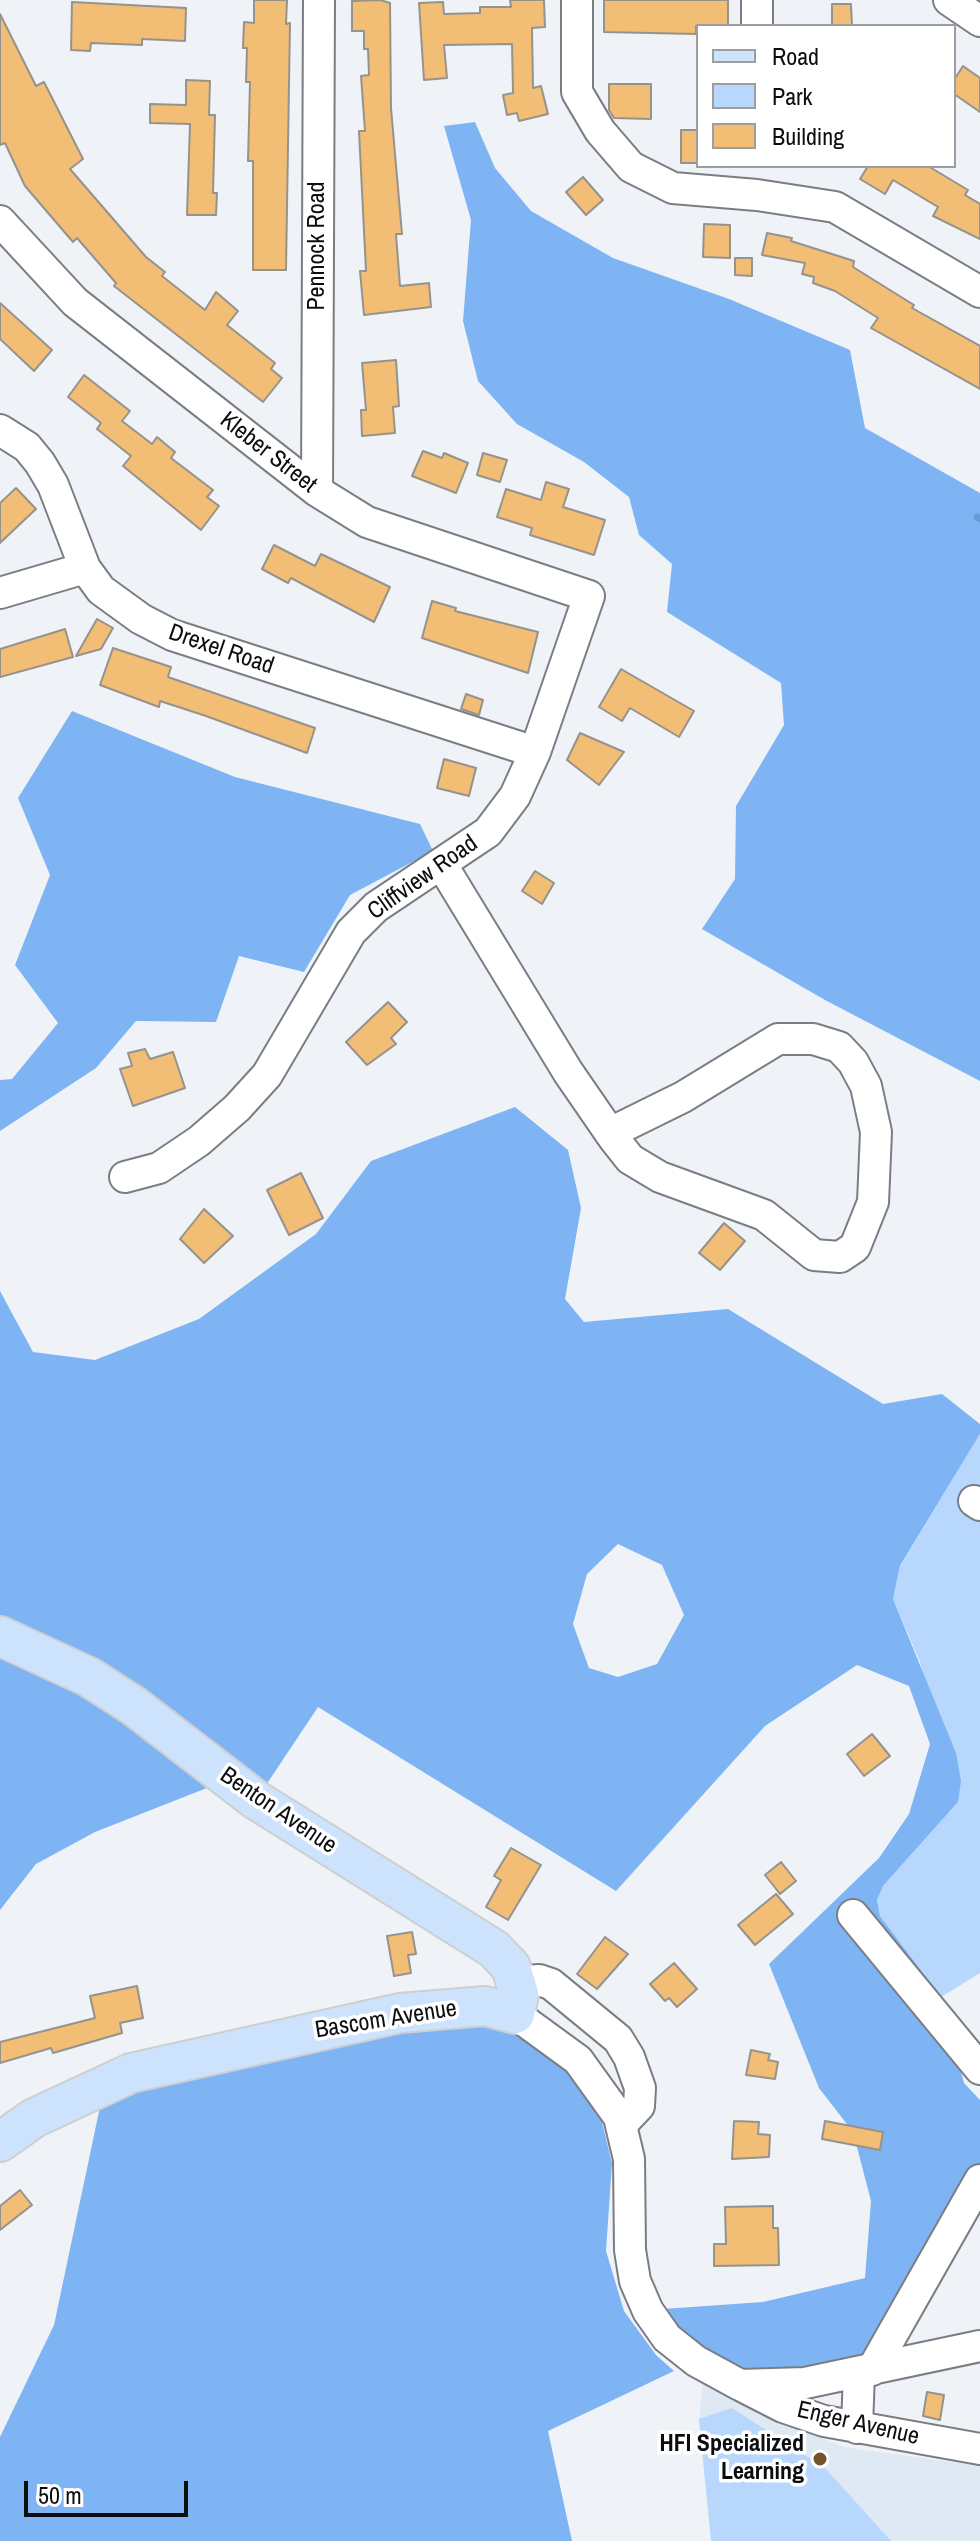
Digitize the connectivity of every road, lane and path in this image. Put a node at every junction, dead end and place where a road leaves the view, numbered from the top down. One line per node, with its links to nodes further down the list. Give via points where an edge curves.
1 (319, 0): 11 (street, Pennock Road)
2 (577, 0): 7 (street, via 577,92 600,131 631,167 673,188)
3 (757, 0): 6 (street)
4 (949, 0): 5 (street)
5 (980, 21)
6 (757, 24)
7 (757, 180): 9 (street, via 835,207)
8 (0, 221): 11 (street, Kleber Street, via 75,302)
9 (980, 292)
10 (0, 430): 12 (street, Drexel Road, via 27,447 40,463)
11 (317, 491): 14 (street, Kleber Street, via 367,522)
12 (85, 568): 13 (street); 15 (street, Drexel Road, via 101,590 172,635)
13 (0, 593)
14 (589, 596): 15 (street, Cliffview Road)
15 (535, 752): 16 (street, Cliffview Road, via 515,796 488,832)
16 (442, 865): 17 (street); 18 (street, Cliffview Road, via 376,907 351,932 267,1075 237,1108 159,1168)
17 (610, 1133): 17 (street, via 630,1159 660,1177 764,1215 814,1255 840,1257 855,1247 873,1202 876,1132 866,1086 839,1047 813,1039 778,1039 683,1097)
18 (125, 1177)
19 (0, 1636): 21 (main road, Benton Avenue, via 89,1677 256,1800 494,1949 511,1967)
20 (853, 1915): 22 (street)
21 (516, 1998): 23 (street, Bascom Avenue, via 578,2060); 23 (street, via 539,1980 551,1984 618,2039 640,2088 639,2106); 24 (main road, Bascom Avenue, via 400,2013 131,2073 34,2118)
22 (980, 2069)
23 (621, 2125): 28 (street, Bascom Avenue, via 629,2159 630,2250 648,2311 667,2338)
24 (0, 2142)
25 (980, 2180): 27 (street)
26 (980, 2346): 27 (street)
27 (866, 2371): 28 (street, via 805,2383); 29 (street)
28 (740, 2385): 29 (street, Enger Avenue, via 783,2407)
29 (857, 2428): 30 (street, Enger Avenue)
30 (980, 2449)

